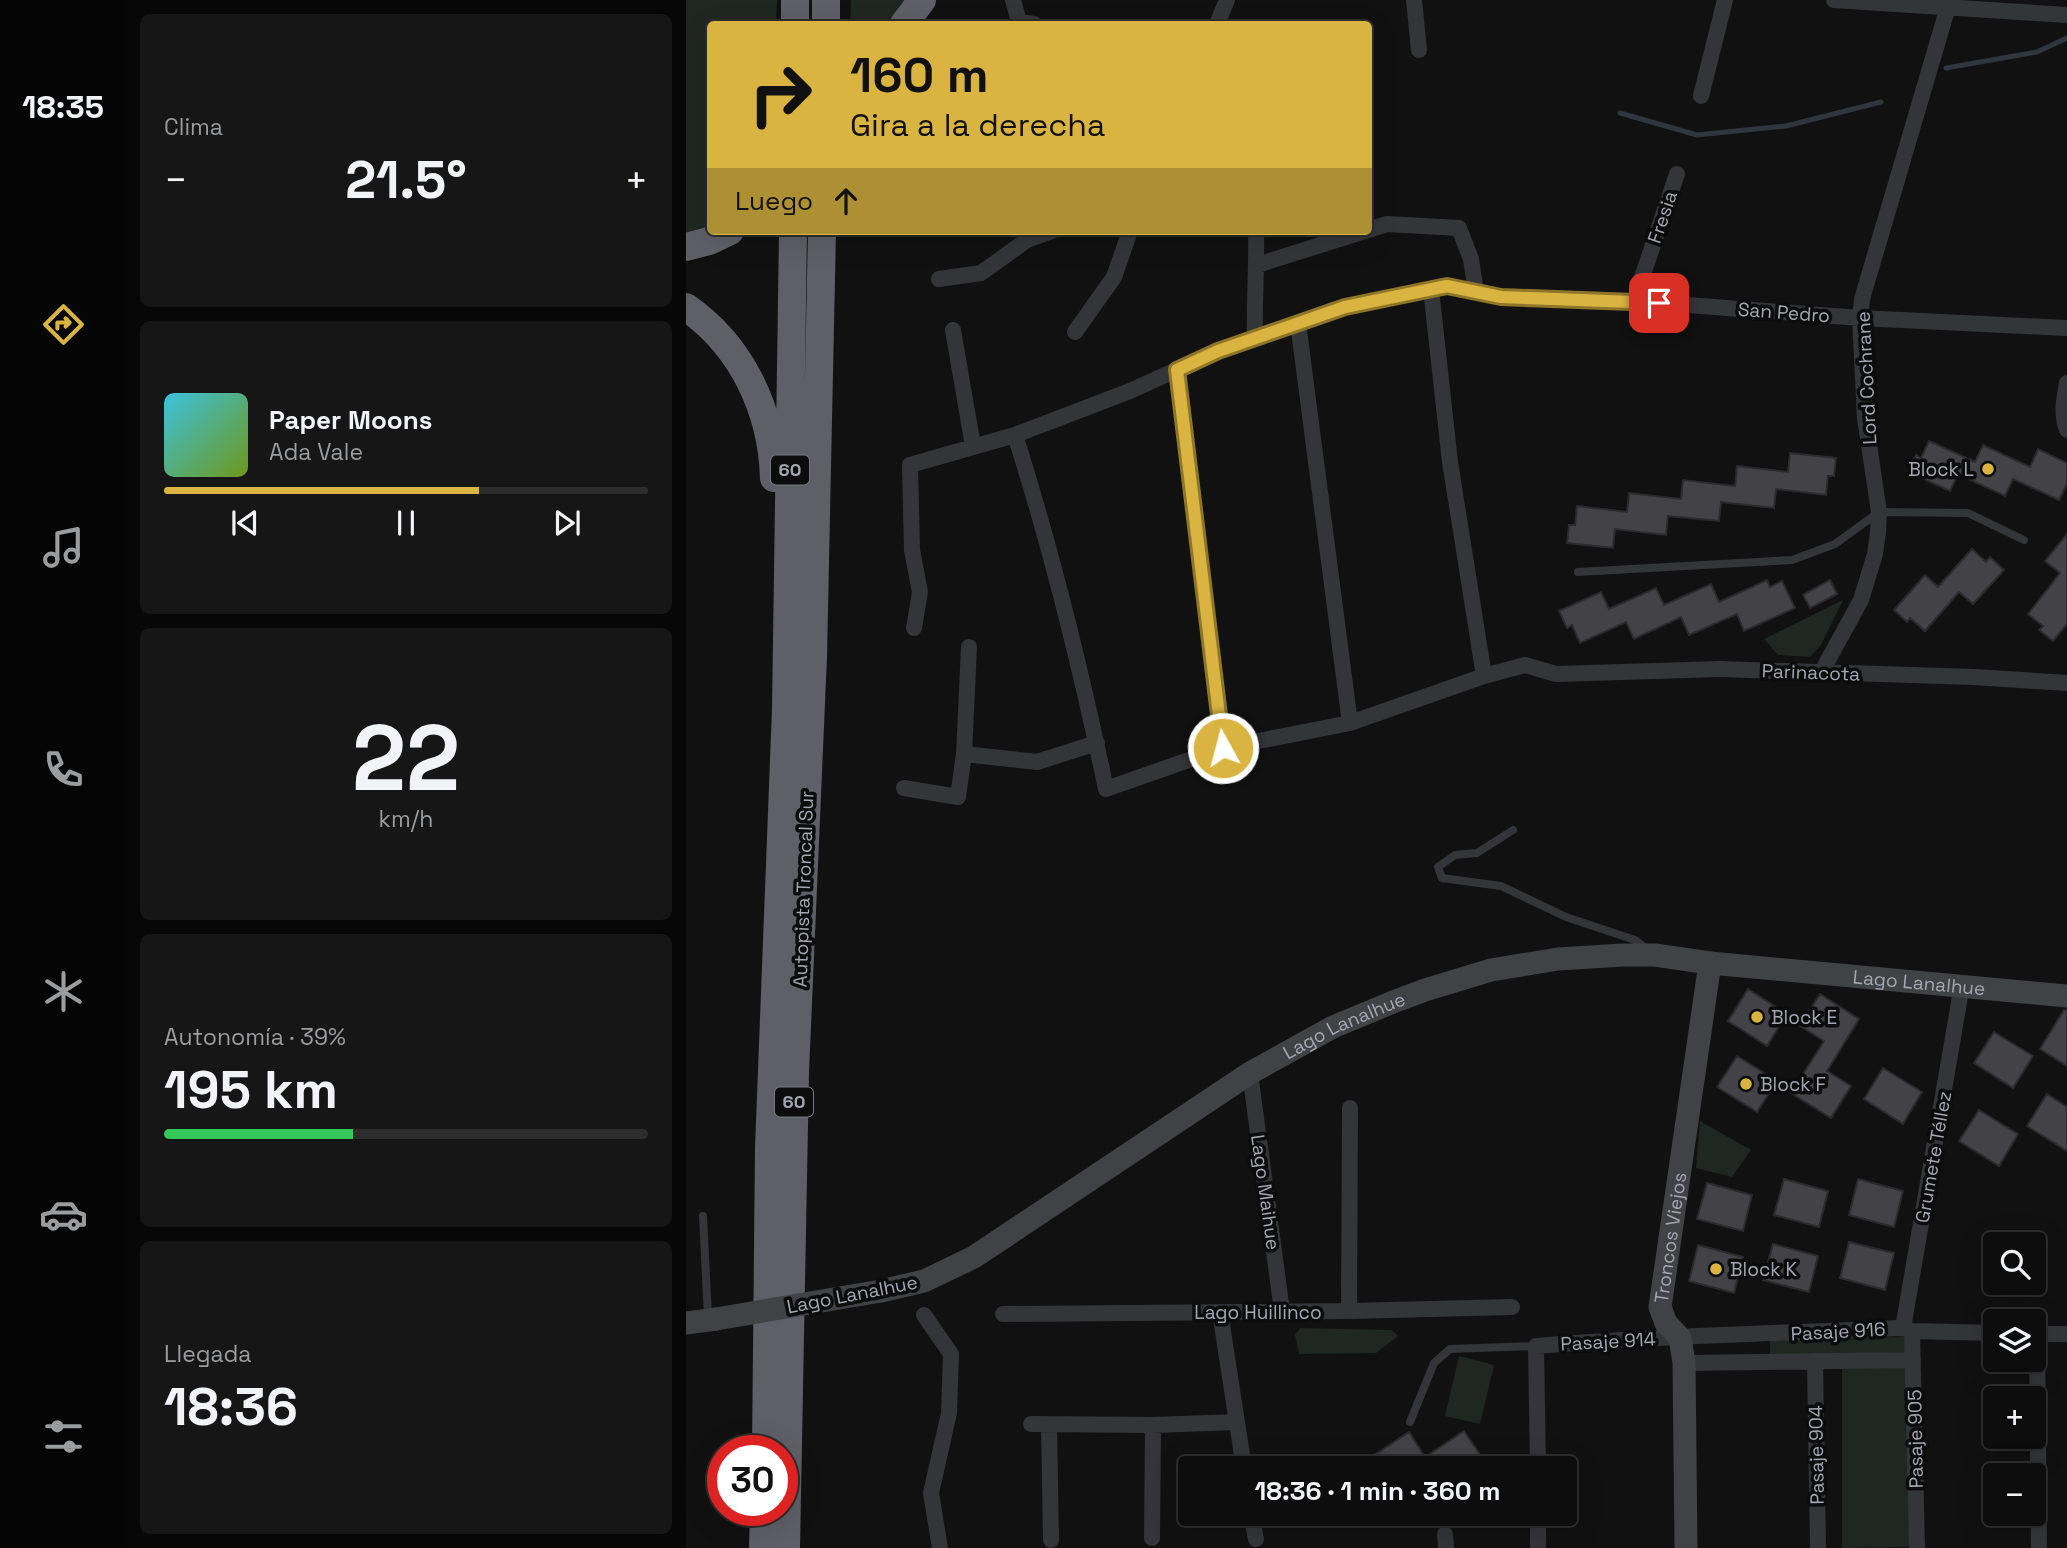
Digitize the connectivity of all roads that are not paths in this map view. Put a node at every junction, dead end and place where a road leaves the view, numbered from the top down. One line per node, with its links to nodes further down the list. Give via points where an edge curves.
1 (795, 0): 11 (highway)
2 (826, 0): 12 (highway)
3 (922, 0): 13 (highway)
4 (1013, 0): 14 (street)
5 (1227, 0): 15 (street)
6 (1414, 0): 16 (street)
7 (1724, 0): 17 (street)
8 (1834, 0): 9 (street)
9 (1950, 3): 10 (street); 35 (street, Lord Cochrane)
10 (2067, 15)
11 (795, 21)
12 (826, 21)
13 (906, 21)
14 (1019, 21)
15 (1218, 21)
16 (1419, 50)
17 (1701, 96)
18 (1677, 174): 33 (street, Fresia)
19 (1372, 229): 32 (street, via 1387,224 1458,228 1471,259)
20 (722, 235): 28 (highway)
21 (793, 235): 55 (highway, Autopista Troncal Sur / 60)
22 (822, 235): 41 (highway, Autopista Troncal Sur / 60)
23 (833, 235): 41 (highway)
24 (1041, 235): 30 (street, via 981,273)
25 (1129, 235): 39 (street, via 1114,277)
26 (1256, 235): 29 (street)
27 (1352, 235): 29 (street)
28 (686, 247)
29 (1257, 265): 40 (street)
30 (939, 279)
31 (1431, 289): 32 (street, San Pedro, via 1447,286); 36 (street, San Pedro, via 1345,307); 53 (street, via 1450,462)
32 (1476, 292): 33 (street, San Pedro, via 1501,297)
33 (1634, 301): 35 (street, San Pedro)
34 (686, 307): 55 (highway, via 735,354 757,394 771,437)
35 (1860, 318): 37 (street, San Pedro); 47 (street, Lord Cochrane, via 1864,418)
36 (1298, 323): 40 (street, San Pedro); 56 (street)
37 (2067, 328)
38 (953, 330): 46 (street)
39 (1075, 332)
40 (1255, 338): 42 (street, San Pedro)
41 (819, 350): 101 (highway, Autopista Troncal Sur / 60, via 813,657 795,1072)
42 (1177, 370): 45 (street, San Pedro); 58 (street)
43 (2067, 383): 44 (street, via 2063,403)
44 (2067, 430)
45 (1015, 435): 46 (street, San Pedro); 57 (street, via 1049,545)
46 (972, 446): 50 (street, San Pedro, via 910,465 912,550 920,592)
47 (1879, 512): 48 (lane, via 1968,513); 49 (lane, via 1835,544 1792,560); 52 (street, Lord Cochrane, via 1875,554 1861,600)
48 (2024, 540)
49 (1578, 572)
50 (914, 628)
51 (969, 648): 59 (street)
52 (1821, 673): 53 (street, Parinacota, via 1556,674 1525,665); 54 (street, Parinacota)
53 (1484, 676): 56 (street, Parinacota)
54 (2067, 683)
55 (786, 709): 91 (highway, Autopista Troncal Sur / 60, via 769,1148)
56 (1350, 723): 58 (street, Parinacota)
57 (1097, 743): 58 (street, Parinacota, via 1106,789); 59 (street, via 1037,762)
58 (1223, 748)
59 (964, 754): 60 (street, via 958,797)
60 (904, 788)
61 (1513, 830): 62 (lane, via 1477,853 1455,855 1438,867 1442,878 1501,886 1566,917 1635,940)
62 (1655, 955): 63 (main road, Lago Lanalhue); 66 (main road, Lago Lanalhue, via 1558,959 1458,979 1333,1027)
63 (1710, 963): 64 (main road, Lago Lanalhue); 80 (main road, Troncos Viejos, via 1660,1307 1666,1323)
64 (1962, 985): 65 (main road, Lago Lanalhue); 76 (street, Grumete Téllez)
65 (2067, 996)
66 (1250, 1073): 70 (street, Lago Maihue); 75 (main road, Lago Lanalhue, bridge, via 974,1257 924,1281)
67 (1350, 1108): 71 (street)
68 (703, 1216): 75 (lane)
69 (1512, 1307): 71 (street, Lago Huillinco)
70 (1282, 1311): 71 (street, Lago Huillinco); 72 (street, Lago Huillinco)
71 (1349, 1311)
72 (1220, 1312): 73 (street, Lago Huillinco); 86 (street)
73 (1003, 1314)
74 (923, 1315): 102 (street, via 951,1354 949,1413 932,1493)
75 (703, 1321)
76 (1907, 1329): 77 (street, Pasaje 916); 80 (street, Pasaje 916); 82 (street, Pasaje 905)
77 (1983, 1332)
78 (2067, 1334): 79 (street)
79 (2046, 1335)
80 (1680, 1338): 81 (street, Pasaje 914); 84 (main road, Troncos Viejos)
81 (1536, 1346): 87 (lane, via 1450,1349 1441,1354); 93 (street)
82 (1913, 1360): 83 (street, Pasaje 916); 106 (street, Pasaje 905)
83 (1815, 1361): 84 (street, Pasaje 916); 105 (street, Pasaje 904)
84 (1684, 1363): 104 (main road, Troncos Viejos)
85 (2036, 1372): 107 (street)
86 (1236, 1422): 90 (street); 92 (street)
87 (1410, 1422)
88 (1031, 1424): 89 (street)
89 (1049, 1425): 90 (street); 99 (street)
90 (1153, 1425): 97 (street)
91 (766, 1435)
92 (1242, 1456)
93 (1538, 1456)
94 (764, 1526): 100 (highway)
95 (1253, 1526): 98 (street)
96 (1538, 1526): 103 (street)
97 (1152, 1538)
98 (1256, 1539)
99 (1051, 1540)
100 (763, 1548)
101 (786, 1548)
102 (940, 1548)
103 (1538, 1548)
104 (1686, 1548)
105 (1818, 1548)
106 (1917, 1548)
107 (2039, 1548)

